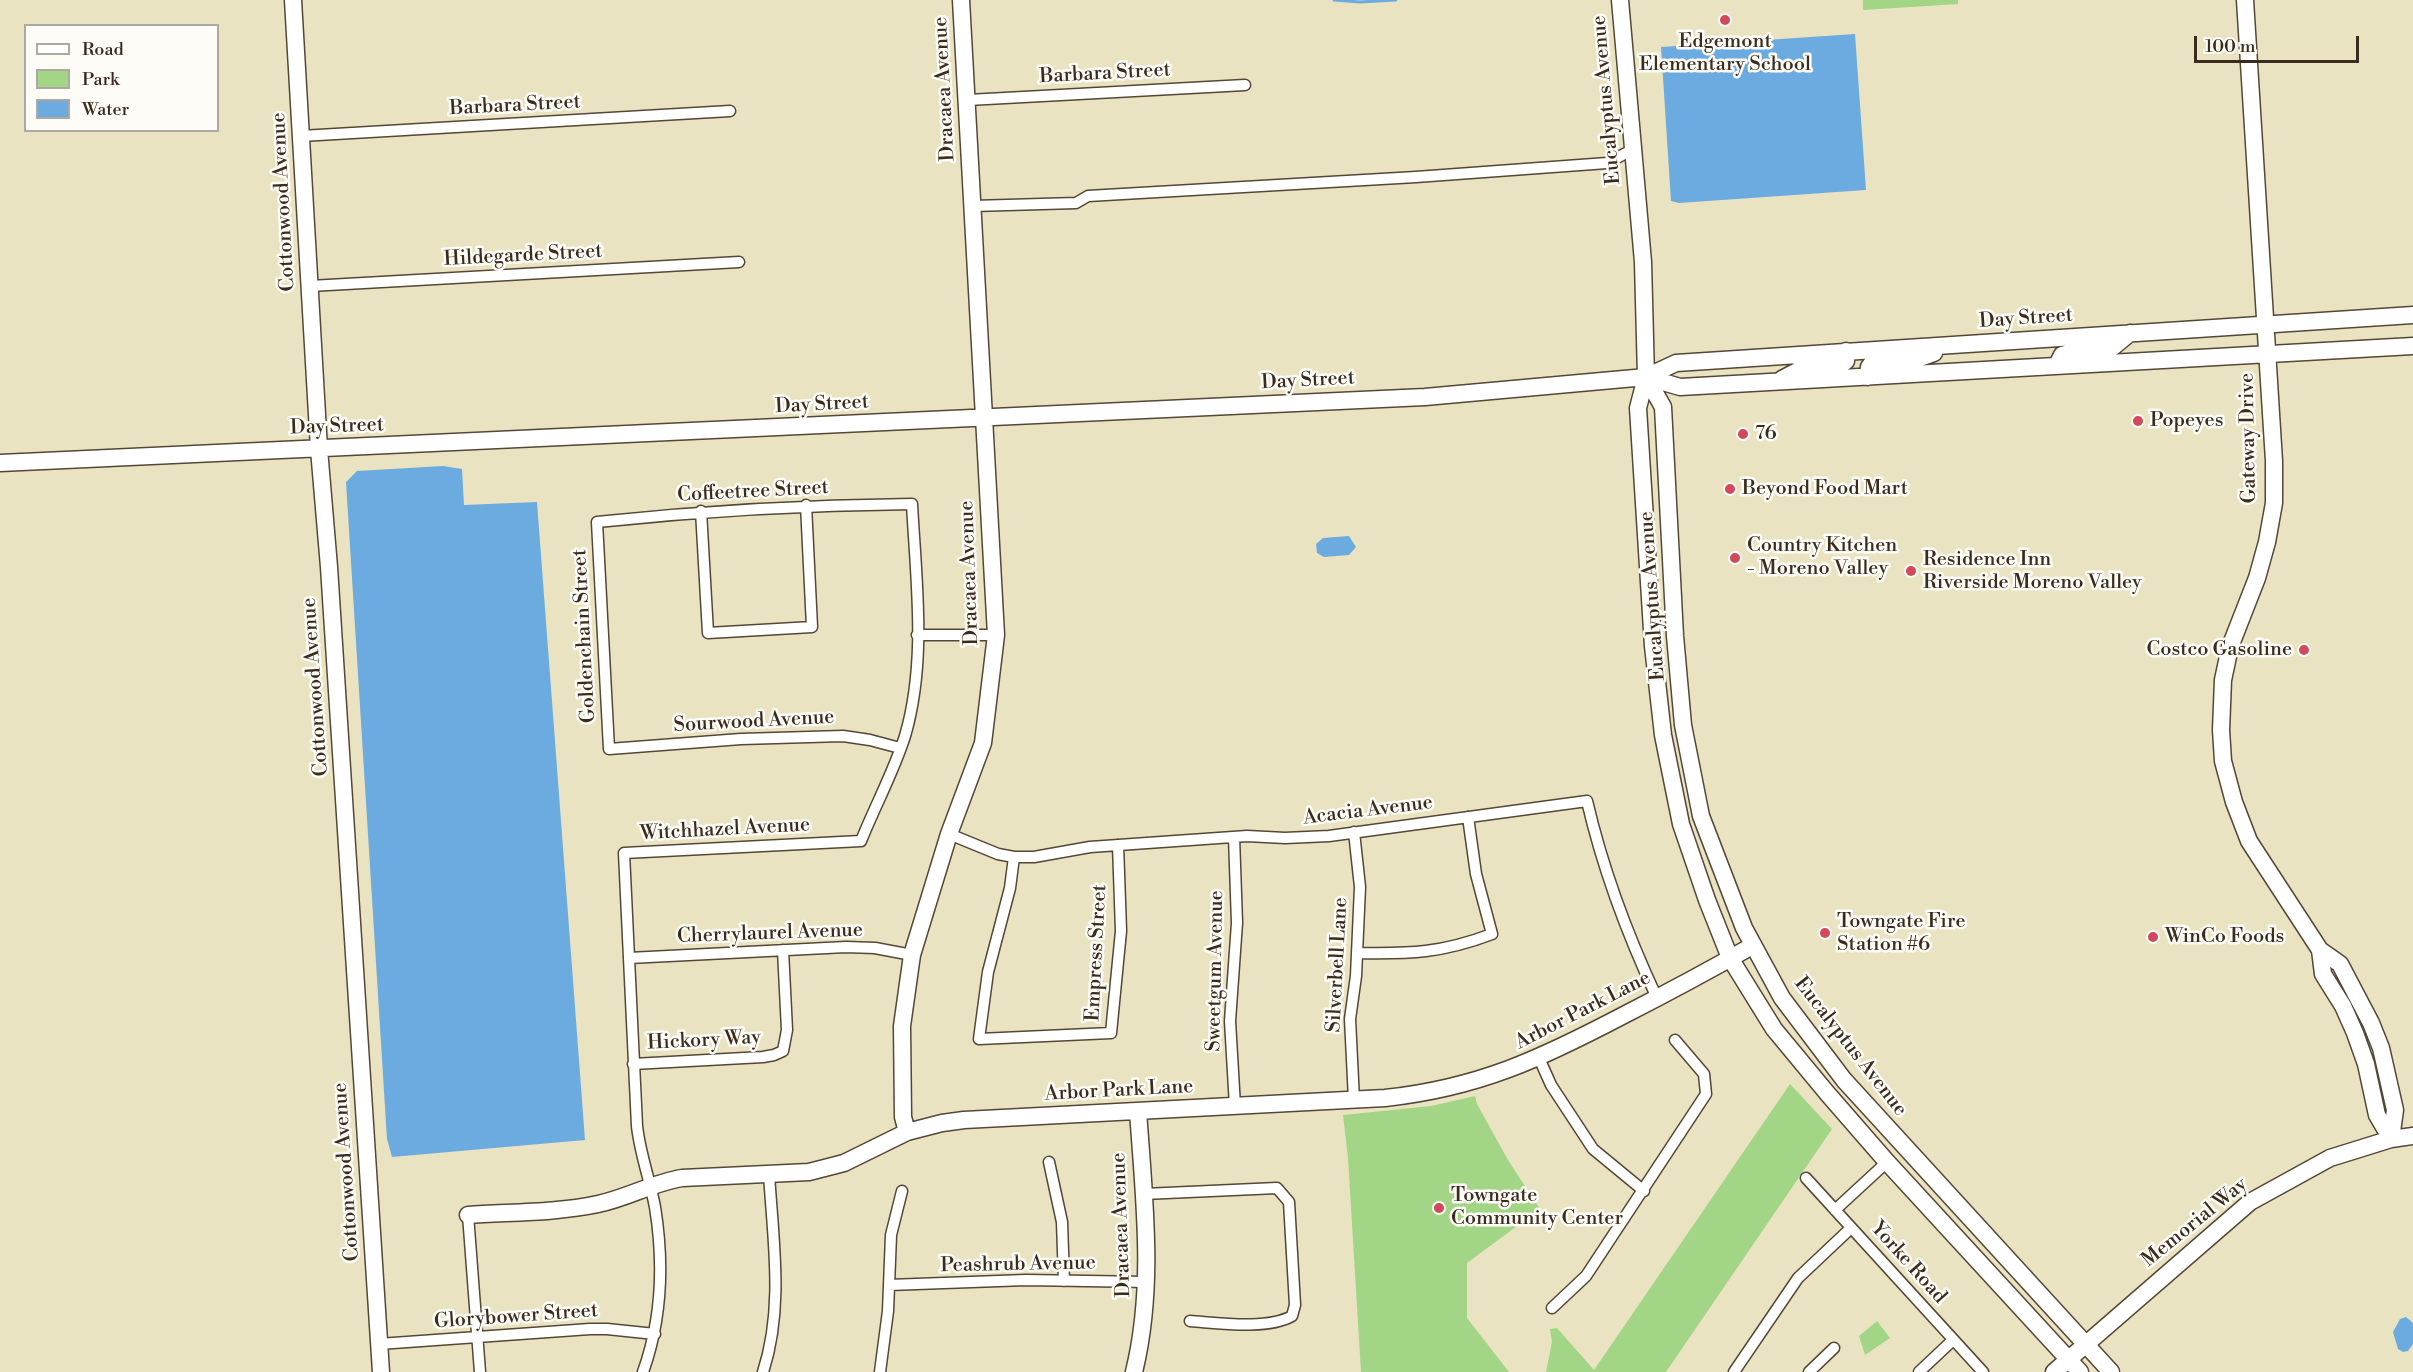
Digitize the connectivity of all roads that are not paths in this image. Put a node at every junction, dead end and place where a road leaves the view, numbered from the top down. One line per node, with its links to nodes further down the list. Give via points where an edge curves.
1 (293, 0): 8 (main road, Cottonwood Avenue)
2 (961, 0): 6 (main road, Dracaea Avenue)
3 (1620, 0): 9 (main road, Eucalyptus Avenue)
4 (2245, 0): 14 (main road, Gateway Drive)
5 (1245, 85): 6 (street, Barbara Street)
6 (968, 100): 10 (main road, Dracaea Avenue)
7 (730, 111): 8 (street, Barbara Street)
8 (301, 136): 12 (main road, Cottonwood Avenue)
9 (1632, 150): 10 (street, via 1607,163 1088,196 1076,203); 22 (main road, Eucalyptus Avenue, via 1643,262)
10 (973, 207): 24 (main road, Dracaea Avenue)
11 (739, 262): 12 (street, Hildegarde Street)
12 (310, 286): 25 (main road, Cottonwood Avenue)
13 (2413, 315): 14 (main road, Day Street)
14 (2266, 324): 15 (main road, Day Street); 19 (main road, Gateway Drive)
15 (2130, 333): 16 (main road, Day Street); 20 (main road, via 2113,347 2062,355)
16 (1951, 346): 18 (main road, Day Street); 21 (main road, via 1917,359 1872,363)
17 (2413, 346): 19 (main road, Day Street)
18 (1846, 351): 22 (main road, Day Street, via 1676,363); 23 (main road, via 1846,361 1840,365 1803,368)
19 (2268, 353): 20 (main road, Day Street); 61 (main road, Gateway Drive, via 2274,503 2265,551 2230,647 2223,680 2223,761 2249,842 2320,950 2340,964 2372,1023 2395,1110)
20 (2057, 365): 21 (main road, Day Street)
21 (1868, 376): 23 (main road, Day Street)
22 (1646, 377): 23 (main road, Day Street, via 1680,387); 24 (main road, Day Street, via 1425,397); 27 (main road, Eucalyptus Avenue, via 1638,408); 32 (main road, Eucalyptus Avenue, via 1663,407)
23 (1779, 381)
24 (985, 418): 25 (main road, Day Street); 35 (main road, Dracaea Avenue)
25 (319, 449): 26 (main road, Day Street); 84 (main road, Cottonwood Avenue)
26 (0, 464)
27 (1644, 486): 32 (main road, via 1657,530 1661,586); 33 (main road, Eucalyptus Avenue)
28 (912, 504): 29 (street, Coffeetree Street); 34 (street, Witchhazel Avenue)
29 (806, 505): 30 (street, Coffeetree Street); 30 (street, via 812,627 708,633)
30 (701, 511): 31 (street, Coffeetree Street)
31 (597, 522): 37 (street, Goldenchain Street)
32 (1673, 596): 36 (main road, Eucalyptus Avenue)
33 (1652, 615): 36 (main road, via 1665,638 1669,692); 50 (main road, Eucalyptus Avenue, via 1663,735 1681,824)
34 (917, 635): 35 (street); 38 (street, Witchhazel Avenue, via 915,685)
35 (996, 635): 41 (main road, Dracaea Avenue, via 983,743)
36 (1683, 725): 45 (main road, Eucalyptus Avenue, via 1701,816)
37 (609, 748): 38 (street, Sourwood Avenue, via 843,736)
38 (900, 748): 49 (street, Witchhazel Avenue, via 861,841 624,853)
39 (1468, 817): 40 (street, Acacia Avenue); 47 (street, via 1476,874 1492,934 1426,953); 51 (street, Acacia Avenue, via 1587,801 1619,911)
40 (1354, 832): 42 (street, Acacia Avenue, via 1310,837); 47 (street, Silverbell Lane, via 1360,887)
41 (949, 834): 44 (street, Acacia Avenue); 48 (main road, Dracaea Avenue)
42 (1234, 837): 43 (street, Acacia Avenue); 57 (street, Sweetgum Avenue, via 1237,923 1230,1021)
43 (1118, 845): 44 (street, Acacia Avenue); 44 (street, Empress Street, via 1121,931 1111,1033 979,1039 988,972)
44 (1014, 857)
45 (1752, 946): 50 (main road, Arbor Park Lane); 62 (main road, Eucalyptus Avenue, via 1794,1016)
46 (783, 950): 48 (street, Cherrylaurel Avenue, via 861,946); 49 (street, Cherrylaurel Avenue); 54 (street, Hickory Way, via 787,1030 783,1051 763,1057)
47 (1358, 952): 56 (street, Silverbell Lane, via 1350,1019)
48 (912, 955): 59 (main road, Dracaea Avenue, via 902,1026 903,1117)
49 (629, 958): 54 (street, Witchhazel Avenue)
50 (1730, 958): 51 (main road, Arbor Park Lane); 55 (main road, Eucalyptus Avenue, via 1774,1029)
51 (1658, 998): 53 (main road, Arbor Park Lane)
52 (1675, 1040): 69 (street, via 1704,1074 1706,1094)
53 (1539, 1058): 56 (main road, Arbor Park Lane, via 1497,1075 1442,1089); 69 (street, via 1551,1085 1593,1149)
54 (633, 1064): 67 (street, Witchhazel Avenue, via 639,1147)
55 (1818, 1082): 62 (main road, via 1835,1087 1890,1145); 64 (main road, Eucalyptus Avenue)
56 (1354, 1100): 57 (main road, Arbor Park Lane)
57 (1235, 1106): 58 (main road, Arbor Park Lane)
58 (1138, 1111): 59 (main road, Arbor Park Lane, via 964,1120); 70 (main road, Dracaea Avenue)
59 (907, 1132): 65 (main road, Arbor Park Lane, via 844,1163 808,1172)
60 (2413, 1136): 61 (main road, Memorial Way)
61 (2391, 1139): 83 (main road, Memorial Way, via 2330,1158 2250,1202)
62 (1908, 1152): 71 (main road, Eucalyptus Avenue)
63 (1049, 1162): 75 (street, via 1062,1222)
64 (1887, 1162): 71 (main road, via 1903,1160 1937,1197); 72 (street); 86 (main road, Eucalyptus Avenue)
65 (769, 1174): 67 (main road, Arbor Park Lane, via 682,1178); 90 (street, via 776,1286 771,1341)
66 (1806, 1178): 72 (street, Yorke Road)
67 (650, 1187): 73 (main road, Arbor Park Lane, via 597,1204); 80 (street, Witchhazel Avenue, via 660,1283)
68 (902, 1191): 77 (street, via 891,1235)
69 (1644, 1191): 78 (street, via 1586,1276)
70 (1144, 1194): 76 (main road, Dracaea Avenue); 79 (street, via 1277,1188 1289,1202 1295,1305 1292,1316 1282,1322)
71 (1947, 1194): 83 (main road, Eucalyptus Avenue)
72 (1835, 1210): 74 (street, Yorke Road)
73 (468, 1215): 81 (street)
74 (1851, 1228): 82 (street, Yorke Road); 93 (street, via 1798,1278)
75 (1064, 1281): 76 (street, Peashrub Avenue); 77 (street, Peashrub Avenue)
76 (1148, 1282): 92 (main road, Dracaea Avenue)
77 (889, 1285): 91 (street)
78 (1552, 1308)
79 (1190, 1321)
80 (655, 1334): 81 (street, Glorybower Street, via 607,1329); 89 (street, Witchhazel Avenue)
81 (477, 1338): 84 (street, Glorybower Street); 88 (street)
82 (1953, 1340): 95 (street); 96 (street, Yorke Road)
83 (2085, 1343): 86 (main road); 99 (main road, Eucalyptus Avenue)
84 (379, 1344): 87 (main road, Cottonwood Avenue)
85 (1834, 1348): 94 (street)
86 (2068, 1359): 97 (main road); 98 (main road, Eucalyptus Avenue)
87 (381, 1372)
88 (480, 1372)
89 (643, 1372)
90 (763, 1372)
91 (880, 1372)
92 (1134, 1372)
93 (1734, 1372)
94 (1809, 1372)
95 (1919, 1372)
96 (1983, 1372)
97 (2054, 1372)
98 (2080, 1372)
99 (2110, 1372)

